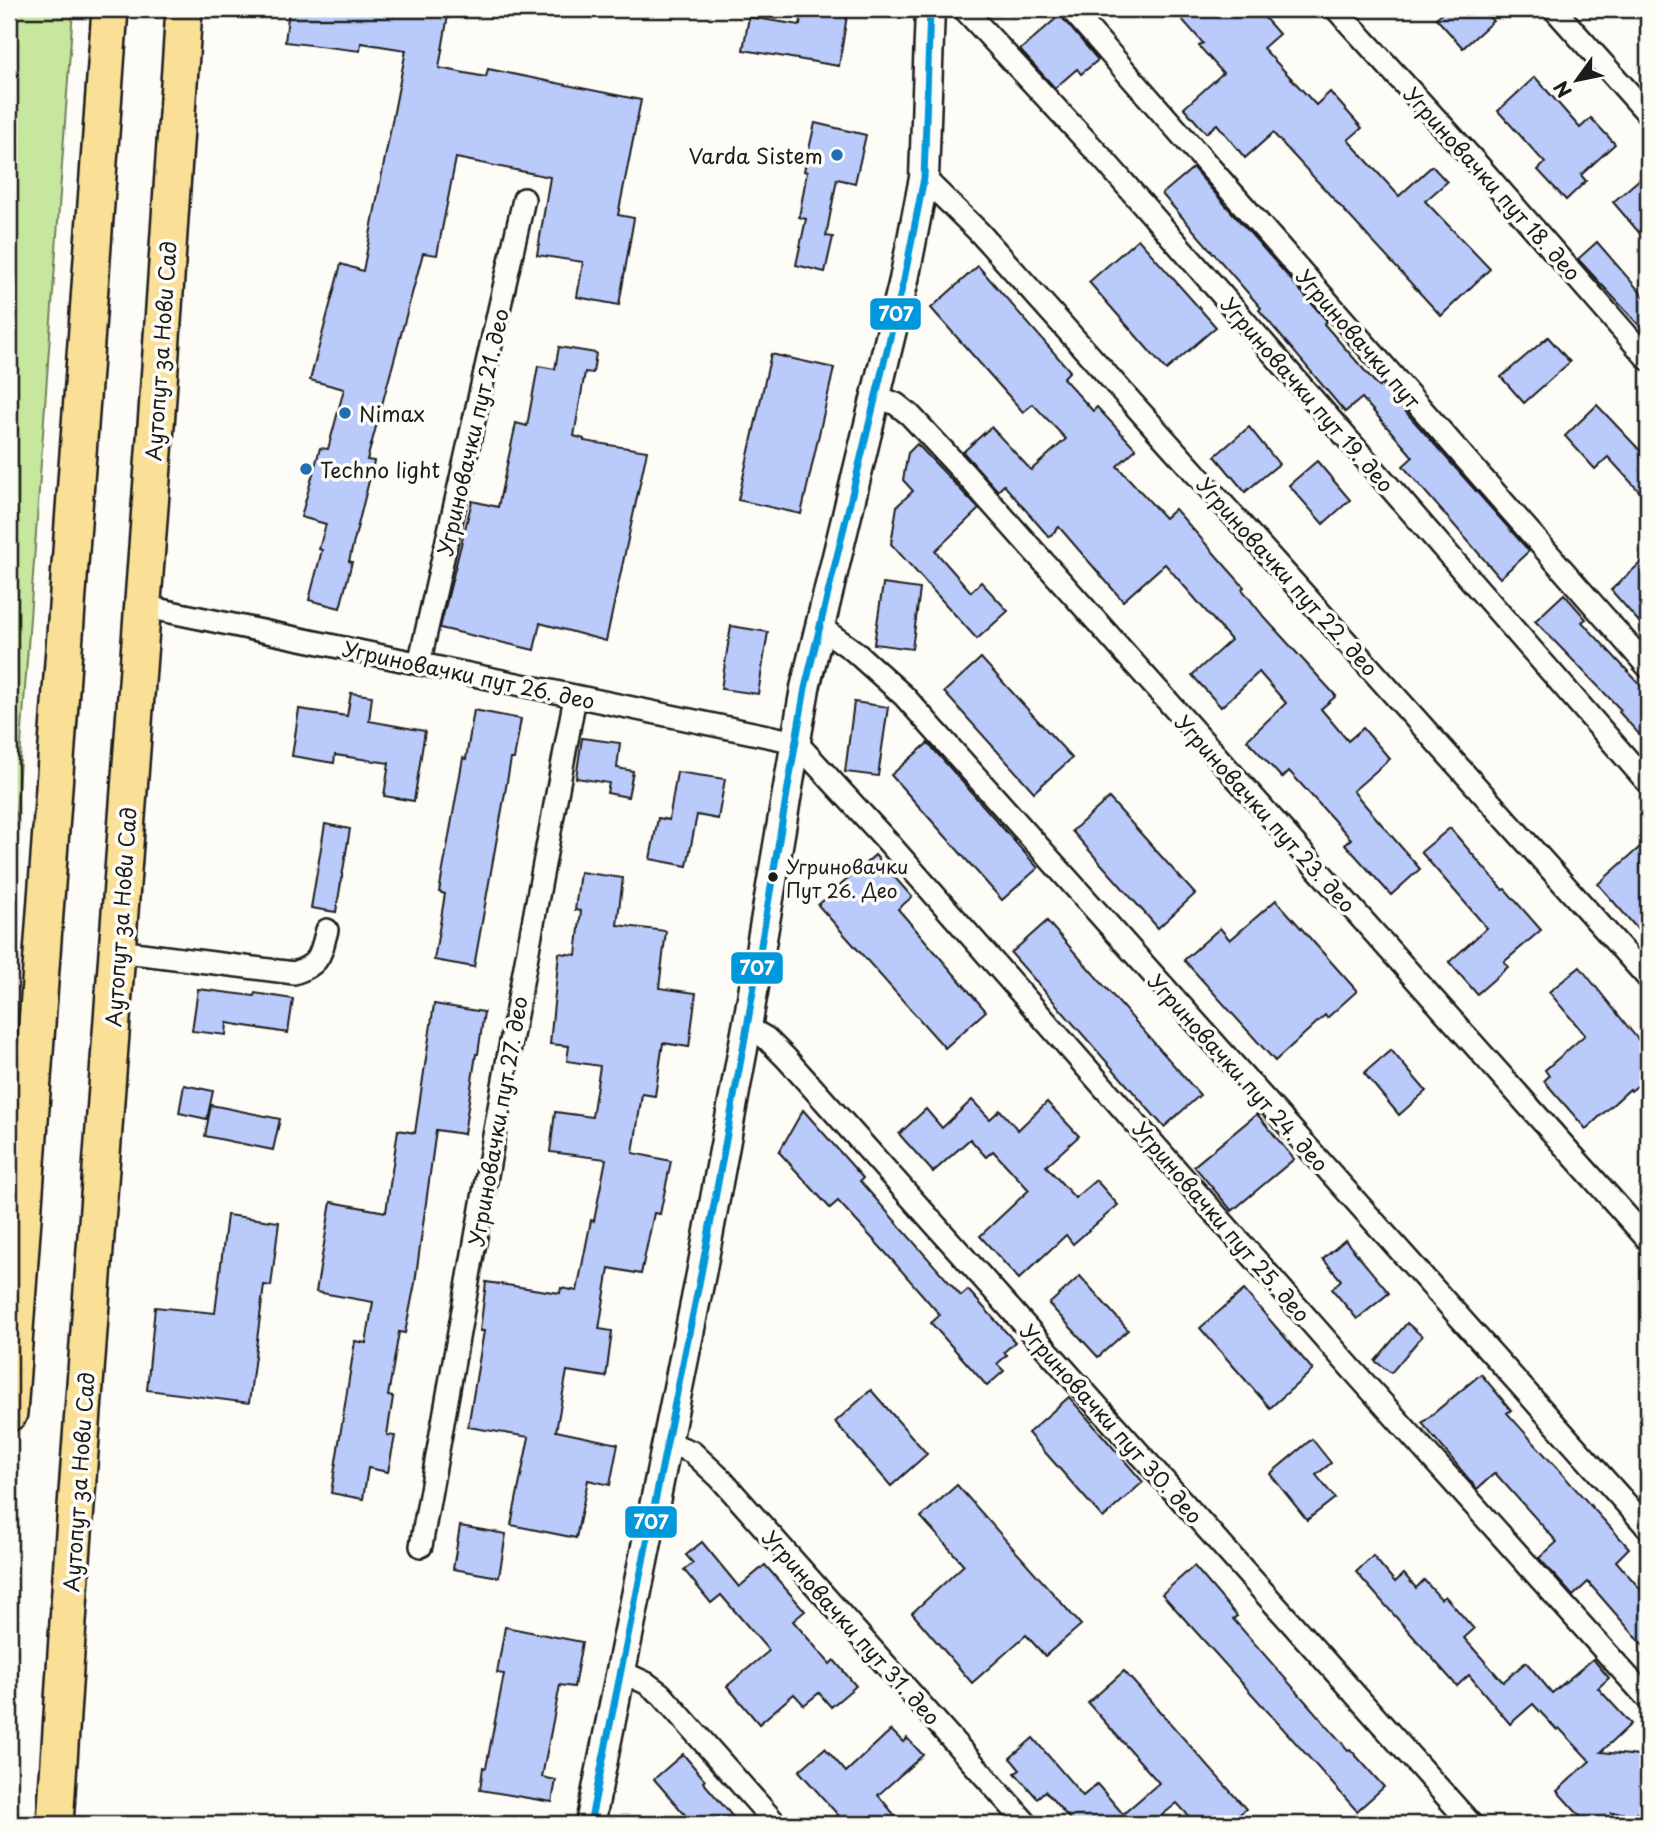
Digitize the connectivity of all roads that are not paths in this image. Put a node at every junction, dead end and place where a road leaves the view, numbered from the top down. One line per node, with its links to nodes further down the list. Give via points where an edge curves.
1 (110, 9): 25 (main road)
2 (184, 9): 13 (main road, Аутопут за Нови Сад)
3 (930, 9): 9 (street)
4 (964, 9): 19 (street, Угриновачки пут 19. део, via 1105,162)
5 (1071, 9): 16 (street, Угриновачки пут)
6 (1336, 9): 11 (street, Угриновачки пут 18. део)
7 (1554, 9): 8 (street)
8 (1648, 114)
9 (924, 178): 12 (street); 22 (street, Угриновачки пут 22. део, via 979,232)
10 (524, 199): 15 (street, Угриновачки пут 21. део)
11 (1648, 359)
12 (876, 396): 14 (street); 24 (street, Угриновачки пут 23. део, via 910,415 967,476)
13 (142, 606): 15 (street, Угриновачки пут 26. део); 21 (main road, Аутопут за Нови Сад)
14 (819, 626): 18 (street); 27 (street, Угриновачки пут 24. део, via 904,696)
15 (419, 664): 17 (street, Угриновачки пут 26. део)
16 (1648, 667)
17 (575, 697): 18 (street, Угриновачки пут 26. део); 28 (street, Угриновачки пут 27. део)
18 (796, 742): 23 (street); 30 (street, Угриновачки пут 25. део)
19 (1648, 783)
20 (327, 930): 21 (street, via 318,961 294,973)
21 (118, 951): 31 (main road, Аутопут за Нови Сад)
22 (1648, 978)
23 (747, 1027): 26 (street); 35 (street, Угриновачки пут 30. део, via 786,1058)
24 (1648, 1240)
25 (9, 1413)
26 (667, 1442): 29 (street); 34 (street, Угриновачки пут 31. део, via 692,1452 720,1478)
27 (1648, 1528)
28 (421, 1546)
29 (620, 1671): 32 (street); 33 (street, via 661,1694)
30 (1648, 1699)
31 (55, 1824)
32 (590, 1824)
33 (776, 1824)
34 (1027, 1824)
35 (1471, 1824)

